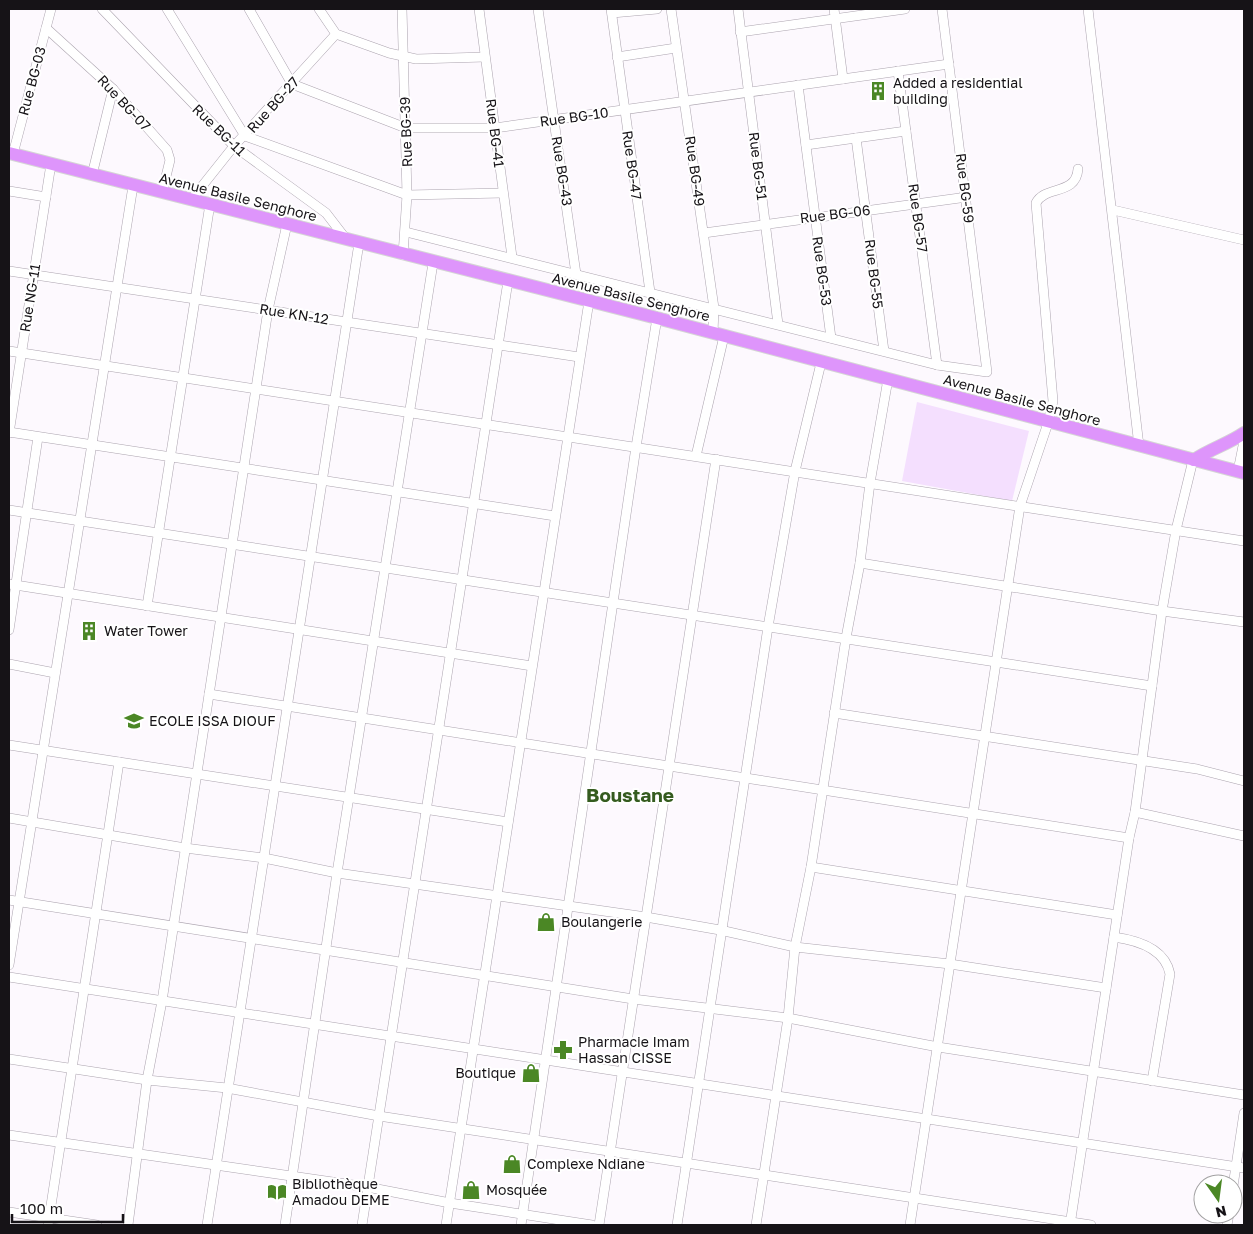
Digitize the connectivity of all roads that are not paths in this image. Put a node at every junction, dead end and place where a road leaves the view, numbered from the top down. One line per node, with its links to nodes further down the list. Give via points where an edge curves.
1 (51, 9): 18 (street, Rue BG-03)
2 (102, 9): 41 (street, Rue BG-11)
3 (167, 9): 38 (street)
4 (249, 9): 28 (street)
5 (319, 9): 20 (street)
6 (402, 9): 22 (street, Rue BG-39)
7 (479, 9): 23 (street, Rue BG-41)
8 (538, 9): 34 (street, Rue BG-43)
9 (657, 9): 16 (street)
10 (672, 9): 21 (street, Rue BG-49)
11 (738, 9): 19 (street, Rue BG-51)
12 (834, 9): 17 (street)
13 (905, 9): 17 (street)
14 (942, 9): 25 (street, Rue BG-59)
15 (1088, 9): 57 (street)
16 (611, 11): 24 (street, Rue BG-47)
17 (835, 19): 19 (street); 27 (street)
18 (46, 28): 30 (street, Rue BG-07); 42 (street, Rue BG-03)
19 (740, 32): 31 (street, Rue BG-51)
20 (336, 34): 22 (street); 28 (street, Rue BG-27)
21 (676, 48): 24 (street); 32 (street, Rue BG-49)
22 (403, 57): 23 (street); 35 (street, Rue BG-39)
23 (485, 57): 36 (street, Rue BG-41)
24 (617, 57): 33 (street, Rue BG-47)
25 (949, 64): 26 (street, Rue BG-10); 52 (street, Rue BG-59)
26 (898, 71): 27 (street, Rue BG-10); 37 (street, Rue BG-57)
27 (843, 79): 29 (street, Rue BG-10)
28 (292, 84): 35 (street, Rue BG-10); 38 (street, Rue BG-27)
29 (798, 85): 31 (street, Rue BG-10); 40 (street, Rue BG-53)
30 (114, 89): 45 (street); 48 (street, Rue BG-07, via 167,150 170,160)
31 (748, 92): 32 (street, Rue BG-10); 60 (street, Rue BG-51)
32 (685, 101): 33 (street, Rue BG-10); 62 (street, Rue BG-49)
33 (624, 110): 34 (street, Rue BG-10); 74 (street, Rue BG-47)
34 (554, 120): 36 (street, Rue BG-10); 70 (street, Rue BG-43)
35 (406, 128): 36 (street, Rue BG-10); 50 (street, Rue BG-39)
36 (495, 128): 49 (street, Rue BG-41)
37 (906, 131): 39 (street); 55 (street, Rue BG-57)
38 (244, 136): 41 (street, Rue BG-27); 50 (street)
39 (856, 138): 40 (street); 56 (street, Rue BG-55)
40 (806, 145): 58 (street, Rue BG-53)
41 (234, 146): 53 (street, Rue BG-27); 63 (street, Rue BG-11, via 326,214)
42 (11, 154): 43 (highway, Avenue Basile Senghore)
43 (51, 164): 45 (highway, Avenue Basile Senghore); 51 (street, Rue NG-11)
44 (1078, 169): 98 (street, via 1074,183 1042,197 1036,204 1053,401)
45 (92, 175): 46 (highway, Avenue Basile Senghore)
46 (133, 186): 48 (highway, Avenue Basile Senghore); 73 (street)
47 (9, 191): 51 (street)
48 (162, 193): 53 (highway, Avenue Basile Senghore)
49 (503, 193): 50 (street); 67 (street, Rue BG-41)
50 (407, 195): 61 (street, Rue BG-39)
51 (46, 197): 71 (street, Rue NG-11)
52 (967, 197): 55 (street, Rue BG-06); 92 (street, Rue BG-59, via 988,368 985,373)
53 (191, 200): 54 (highway, Avenue Basile Senghore)
54 (210, 204): 59 (highway, Avenue Basile Senghore); 75 (street)
55 (916, 204): 56 (street, Rue BG-06); 92 (street, Rue BG-57)
56 (866, 210): 58 (street, Rue BG-06); 87 (street, Rue BG-55)
57 (1113, 210): 64 (street); 106 (street)
58 (815, 217): 60 (street, Rue BG-06); 84 (street, Rue BG-53)
59 (287, 224): 63 (highway, Avenue Basile Senghore); 78 (street)
60 (765, 224): 62 (street, Rue BG-06); 81 (street, Rue BG-51)
61 (406, 232): 66 (street, Rue BG-39); 67 (street)
62 (704, 233): 77 (street, Rue BG-49)
63 (346, 239): 65 (highway, Avenue Basile Senghore)
64 (1244, 240)
65 (359, 243): 66 (highway, Avenue Basile Senghore); 80 (street)
66 (403, 255): 68 (highway, Avenue Basile Senghore)
67 (512, 257): 70 (street)
68 (433, 263): 72 (highway, Avenue Basile Senghore); 82 (street)
69 (9, 271): 71 (street, Rue KN-12)
70 (576, 274): 74 (street)
71 (34, 275): 73 (street, Rue KN-12); 88 (street, Rue NG-11)
72 (508, 281): 76 (highway, Avenue Basile Senghore); 85 (street)
73 (117, 287): 75 (street, Rue KN-12); 91 (street)
74 (650, 292): 77 (street)
75 (194, 299): 78 (street, Rue KN-12); 93 (street)
76 (589, 301): 79 (highway, Avenue Basile Senghore); 89 (street)
77 (714, 308): 81 (street); 83 (street, Rue BG-49)
78 (268, 310): 80 (street, Rue KN-12); 95 (street)
79 (658, 318): 83 (highway, Avenue Basile Senghore); 107 (street)
80 (346, 322): 82 (street, Rue KN-12); 96 (street)
81 (778, 324): 84 (street)
82 (422, 333): 85 (street, Rue KN-12); 97 (street)
83 (719, 335): 90 (highway, Avenue Basile Senghore); 108 (street, Rue BG-49)
84 (831, 338): 87 (street)
85 (498, 345): 89 (street, Rue KN-12); 99 (street)
86 (9, 351): 88 (street)
87 (884, 351): 92 (street)
88 (22, 353): 91 (street); 100 (street, Rue NG-11)
89 (579, 357): 102 (street)
90 (821, 363): 94 (highway, Avenue Basile Senghore); 113 (street)
91 (104, 365): 93 (street); 105 (street)
92 (937, 365)
93 (182, 377): 95 (street); 109 (street)
94 (888, 380): 98 (highway, Avenue Basile Senghore); 116 (street)
95 (256, 388): 96 (street); 112 (street)
96 (334, 400): 97 (street); 115 (street)
97 (410, 412): 99 (street); 117 (street)
98 (1048, 422): 106 (highway, Avenue Basile Senghore); 119 (street)
99 (486, 424): 102 (street); 118 (street)
100 (9, 432): 103 (street)
101 (1244, 433): 111 (highway)
102 (568, 436): 107 (street); 122 (street)
103 (38, 437): 105 (street); 121 (street)
104 (1244, 441): 114 (street)
105 (92, 445): 109 (street); 123 (street)
106 (1139, 446): 111 (highway, Avenue Basile Senghore)
107 (636, 448): 108 (street); 136 (street)
108 (696, 456): 110 (street)
109 (170, 457): 112 (street); 125 (street)
110 (716, 459): 113 (street); 139 (street)
111 (1194, 460): 114 (highway, Avenue Basile Senghore); 124 (street)
112 (244, 468): 115 (street); 127 (street)
113 (795, 471): 116 (street); 142 (street)
114 (1241, 472)
115 (322, 480): 117 (street); 128 (street)
116 (870, 483): 119 (street); 129 (street)
117 (397, 492): 118 (street); 130 (street)
118 (473, 504): 122 (street); 131 (street)
119 (1020, 506): 124 (street); 133 (street)
120 (9, 510): 121 (street)
121 (27, 514): 123 (street); 132 (street)
122 (555, 516): 134 (street)
123 (80, 520): 125 (street); 135 (street)
124 (1176, 530): 126 (street); 138 (street)
125 (158, 532): 127 (street); 137 (street)
126 (1244, 541)
127 (232, 544): 128 (street); 140 (street)
128 (310, 556): 130 (street); 143 (street)
129 (860, 563): 133 (street); 145 (street)
130 (386, 568): 131 (street); 146 (street)
131 (462, 579): 134 (street); 147 (street)
132 (12, 584): 135 (street); 144 (street)
133 (1008, 586): 138 (street); 148 (street)
134 (544, 592): 136 (street); 150 (street)
135 (68, 593): 137 (street); 151 (street)
136 (615, 603): 139 (street); 162 (street)
137 (147, 606): 140 (street)
138 (1162, 611): 141 (street); 152 (street)
139 (692, 615): 142 (street); 165 (street)
140 (221, 617): 143 (street); 153 (street)
141 (1244, 622)
142 (768, 627): 145 (street); 167 (street)
143 (299, 629): 146 (street); 154 (street)
144 (9, 630)
145 (846, 638): 148 (street); 155 (street)
146 (374, 641): 147 (street); 156 (street)
147 (450, 653): 150 (street); 157 (street)
148 (997, 662): 152 (street); 158 (street)
149 (9, 664): 151 (street)
150 (532, 666): 159 (street)
151 (55, 673): 161 (street)
152 (1152, 686): 163 (street)
153 (209, 694): 154 (street); 166 (street)
154 (287, 706): 156 (street); 169 (street)
155 (834, 712): 158 (street); 170 (street)
156 (362, 718): 157 (street); 171 (street)
157 (439, 730): 159 (street); 172 (street)
158 (985, 736): 163 (street); 174 (street)
159 (520, 743): 162 (street); 177 (street)
160 (9, 745): 161 (street)
161 (43, 750): 164 (street); 176 (street)
162 (592, 754): 165 (street); 190 (street)
163 (1141, 760): 168 (street); 173 (street)
164 (119, 762): 166 (street); 178 (street)
165 (669, 766): 167 (street); 193 (street)
166 (197, 774): 169 (street); 181 (street)
167 (746, 777): 170 (street); 195 (street)
168 (1244, 781)
169 (275, 786): 171 (street); 182 (street)
170 (822, 790): 174 (street); 183 (street)
171 (350, 798): 172 (street); 184 (street)
172 (426, 809): 177 (street); 185 (street)
173 (1135, 812): 179 (street); 180 (street)
174 (973, 814): 180 (street); 186 (street)
175 (9, 818): 176 (street)
176 (32, 822): 178 (street); 189 (street)
177 (508, 822): 187 (street)
178 (108, 834): 181 (street); 191 (street)
179 (1244, 836)
180 (1129, 838): 192 (street)
181 (185, 848): 182 (street); 194 (street)
182 (264, 858): 184 (street); 197 (street)
183 (811, 867): 186 (street); 198 (street)
184 (337, 873): 185 (street); 199 (street)
185 (415, 884): 187 (street); 200 (street)
186 (961, 890): 192 (street); 201 (street)
187 (497, 896): 190 (street); 203 (street)
188 (9, 900): 189 (street)
189 (19, 902): 191 (street); 202 (street)
190 (569, 905): 193 (street); 205 (street)
191 (95, 914): 194 (street); 207 (street)
192 (1117, 915): 196 (street)
193 (646, 917): 195 (street); 208 (street)
194 (174, 926): 197 (street); 209 (street)
195 (720, 930): 198 (street); 210 (street)
196 (1114, 937): 206 (street); 223 (street, via 1143,942 1169,966)
197 (252, 938): 199 (street); 211 (street)
198 (794, 947): 201 (street); 212 (street)
199 (326, 950): 200 (street); 213 (street)
200 (403, 962): 203 (street); 214 (street)
201 (950, 964): 206 (street); 215 (street)
202 (9, 965)
203 (485, 975): 205 (street); 216 (street)
204 (9, 978): 207 (street)
205 (557, 987): 208 (street); 218 (street)
206 (1106, 988): 220 (street)
207 (84, 989): 209 (street); 219 (street)
208 (633, 999): 210 (street); 221 (street)
209 (162, 1001): 211 (street); 222 (street)
210 (709, 1007): 212 (street); 224 (street)
211 (240, 1013): 213 (street); 225 (street)
212 (788, 1018): 215 (street); 227 (street)
213 (314, 1025): 214 (street); 228 (street)
214 (392, 1036): 216 (street); 230 (street)
215 (938, 1047): 220 (street); 231 (street)
216 (474, 1049): 218 (street); 232 (street)
217 (9, 1059): 219 (street)
218 (546, 1060): 221 (street); 234 (street)
219 (72, 1068): 222 (street); 235 (street)
220 (1093, 1071): 223 (street); 236 (street)
221 (622, 1072): 224 (street); 237 (street)
222 (147, 1080): 225 (street); 238 (street)
223 (1152, 1081): 226 (street)
224 (698, 1085): 227 (street); 239 (street)
225 (227, 1088): 228 (street); 240 (street)
226 (1244, 1095)
227 (776, 1096): 231 (street); 242 (street)
228 (304, 1101): 230 (street); 243 (street)
229 (1244, 1113): 241 (street)
230 (379, 1116): 232 (street); 244 (street)
231 (926, 1119): 236 (street); 245 (street)
232 (461, 1128): 234 (street); 246 (street)
233 (9, 1136): 235 (street)
234 (534, 1140): 237 (street); 248 (street)
235 (60, 1143): 238 (street); 249 (street)
236 (1082, 1143): 241 (street); 250 (street)
237 (610, 1151): 239 (street); 259 (street)
238 (138, 1155): 240 (street); 252 (street)
239 (685, 1163): 242 (street); 260 (street)
240 (216, 1164): 243 (street); 253 (street)
241 (1240, 1167)
242 (764, 1175): 245 (street); 261 (street)
243 (294, 1178): 244 (street); 254 (street)
244 (367, 1187): 246 (street); 255 (street)
245 (914, 1198): 250 (street); 262 (street)
246 (450, 1203): 248 (street); 256 (street)
247 (9, 1212): 249 (street)
248 (523, 1215): 257 (street); 258 (street)
249 (48, 1222): 251 (street)
250 (1070, 1224): 263 (street)
251 (97, 1225)
252 (128, 1225)
253 (207, 1225)
254 (285, 1225)
255 (362, 1225)
256 (446, 1225)
257 (521, 1225)
258 (592, 1225)
259 (599, 1225)
260 (677, 1225)
261 (756, 1225)
262 (910, 1225)
263 (1091, 1225)

